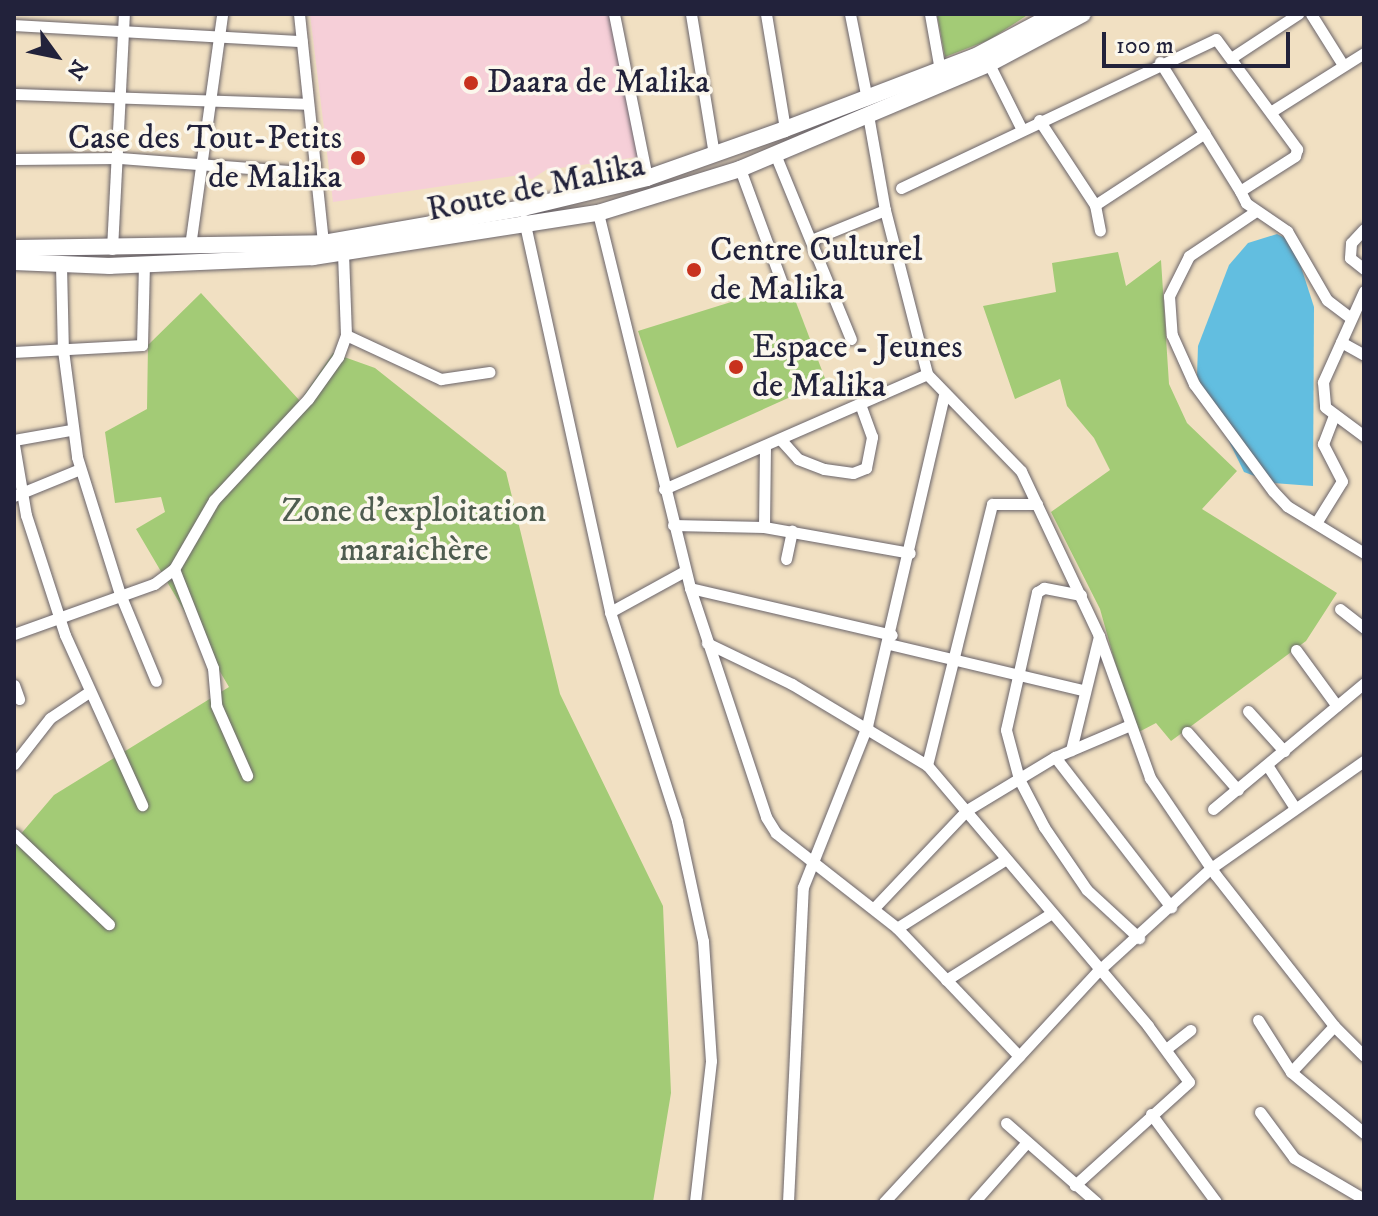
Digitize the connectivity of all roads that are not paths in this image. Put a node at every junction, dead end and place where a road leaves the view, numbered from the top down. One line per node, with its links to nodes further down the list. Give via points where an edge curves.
1 (124, 14): 14 (street)
2 (222, 14): 15 (street)
3 (299, 14): 16 (street)
4 (614, 14): 40 (street)
5 (691, 14): 34 (street)
6 (766, 14): 31 (street)
7 (850, 14): 27 (street)
8 (930, 14): 22 (street)
9 (1055, 14): 22 (main road, Route de Malika)
10 (1083, 14): 20 (main road, Route de Malika)
11 (1298, 14): 18 (street)
12 (1311, 14): 21 (street)
13 (14, 25): 14 (street)
14 (123, 31): 15 (street); 24 (street)
15 (221, 37): 16 (street); 25 (street)
16 (302, 41): 26 (street)
17 (1364, 53): 21 (street)
18 (1234, 56): 19 (street, via 1216,39); 28 (street)
19 (1160, 62): 29 (street); 32 (street)
20 (989, 64): 27 (main road, Route de Malika); 30 (street)
21 (1343, 65): 28 (street)
22 (940, 70): 27 (main road, Route de Malika)
23 (14, 94): 24 (street)
24 (121, 94): 25 (street); 35 (street)
25 (212, 98): 26 (street); 37 (street)
26 (308, 104): 39 (street)
27 (867, 107): 31 (main road, Route de Malika); 33 (main road, Route de Malika); 45 (street)
28 (1272, 111): 42 (street, via 1297,152)
29 (1039, 120): 30 (street); 43 (street)
30 (1021, 128): 41 (street)
31 (785, 129): 34 (main road, Route de Malika)
32 (1205, 133): 42 (street); 43 (street)
33 (775, 154): 38 (main road, Route de Malika); 51 (street)
34 (714, 155): 40 (main road, Route de Malika)
35 (120, 158): 36 (street); 37 (street); 55 (street)
36 (14, 159)
37 (200, 165): 39 (street); 53 (street)
38 (740, 169): 47 (main road, Route de Malika); 61 (street)
39 (314, 173): 52 (street)
40 (647, 178): 44 (main road, Route de Malika)
41 (901, 188)
42 (1240, 191): 46 (street)
43 (1095, 205): 50 (street)
44 (523, 208): 48 (street); 52 (main road, Route de Malika)
45 (885, 210): 51 (street); 71 (street)
46 (1256, 211): 63 (street, via 1287,231 1327,300); 84 (street, via 1189,256 1169,296 1172,335 1194,384 1273,491)
47 (598, 213): 48 (main road, Route de Malika); 81 (street)
48 (525, 227): 56 (main road, Route de Malika); 97 (street)
49 (1364, 229): 60 (street, via 1351,243 1350,258)
50 (1100, 231)
51 (811, 240): 65 (street)
52 (323, 243): 53 (main road, Route de Malika)
53 (190, 246): 55 (main road, Route de Malika)
54 (14, 248): 55 (main road, Route de Malika)
55 (112, 249)
56 (343, 253): 59 (main road, Route de Malika); 64 (street)
57 (14, 262): 58 (main road, Route de Malika)
58 (61, 265): 59 (main road, Route de Malika); 67 (street)
59 (144, 265): 67 (street, via 142,345)
60 (1364, 269)
61 (782, 283)
62 (1364, 291): 63 (street)
63 (1351, 318): 66 (street)
64 (346, 335): 70 (street, via 441,379); 91 (street, via 338,357 308,399 214,500)
65 (851, 339)
66 (1341, 342): 69 (street); 74 (street, via 1323,382 1325,407)
67 (63, 350): 68 (street); 75 (street)
68 (14, 352)
69 (1364, 355)
70 (489, 372)
71 (927, 374): 72 (street); 73 (street)
72 (944, 396): 83 (street, via 1021,471); 88 (street)
73 (861, 407): 77 (street); 77 (street, via 872,437 866,468 853,473 824,469 798,459)
74 (1334, 416): 76 (street); 84 (street, via 1323,444 1342,481)
75 (71, 430): 78 (street); 80 (street)
76 (1364, 436)
77 (781, 440): 79 (street)
78 (14, 443): 82 (street)
79 (765, 447): 81 (street); 86 (street)
80 (80, 469): 82 (street); 94 (street)
81 (664, 489): 85 (street)
82 (18, 495): 98 (street)
83 (1037, 504): 95 (street); 105 (street, via 992,504)
84 (1316, 523): 89 (street)
85 (673, 525): 86 (street); 92 (street)
86 (764, 527): 87 (street)
87 (792, 531): 88 (street); 90 (street)
88 (910, 553): 102 (street)
89 (1364, 553)
90 (786, 559)
91 (174, 569): 94 (street, via 154,584); 125 (street, via 213,668 216,705)
92 (685, 571): 93 (street); 97 (street)
93 (690, 588): 102 (street); 103 (street)
94 (120, 594): 98 (street); 107 (street)
95 (1081, 595): 101 (street); 106 (street, via 1044,588 1037,592)
96 (1340, 609): 99 (street)
97 (610, 612): 158 (street, via 677,821 703,941 711,1061)
98 (59, 617): 100 (street); 111 (street)
99 (1364, 628)
100 (14, 634)
101 (1099, 636): 110 (street); 115 (street)
102 (891, 639): 105 (street); 116 (street)
103 (707, 643): 116 (street); 134 (street, via 766,817 776,833)
104 (1296, 650): 113 (street)
105 (951, 662): 106 (street); 123 (street)
106 (1020, 675): 110 (street); 126 (street, via 1006,730)
107 (156, 681)
108 (1364, 683): 113 (street)
109 (14, 685): 112 (street)
110 (1082, 690): 118 (street)
111 (89, 692): 122 (street, via 50,718); 128 (street)
112 (19, 699)
113 (1337, 706): 119 (street)
114 (1248, 711): 119 (street)
115 (1130, 725): 118 (street); 135 (street, via 1150,778)
116 (867, 726): 123 (street); 134 (street)
117 (1187, 732): 127 (street)
118 (1071, 750): 120 (street)
119 (1284, 751): 124 (street)
120 (1055, 757): 126 (street); 136 (street)
121 (1364, 761): 129 (street)
122 (14, 764)
123 (927, 765): 131 (street)
124 (1267, 765): 127 (street); 129 (street)
125 (247, 775)
126 (1019, 779): 131 (street); 141 (street, via 1080,881)
127 (1238, 790): 130 (street)
128 (142, 805)
129 (1295, 808): 135 (street)
130 (1213, 809)
131 (967, 810): 133 (street); 137 (street)
132 (14, 834): 139 (street)
133 (1006, 859): 138 (street); 140 (street)
134 (812, 861): 137 (street); 159 (street, via 799,918)
135 (1211, 868): 136 (street); 145 (street)
136 (1171, 907): 141 (street)
137 (874, 908): 140 (street)
138 (1052, 913): 142 (street); 143 (street)
139 (109, 924)
140 (897, 928): 143 (street)
141 (1139, 938): 142 (street)
142 (1097, 972): 147 (street); 148 (street)
143 (946, 980): 148 (street)
144 (1258, 1020): 150 (street)
145 (1334, 1026): 149 (street); 150 (street)
146 (1190, 1030): 147 (street)
147 (1166, 1049): 152 (street, via 1189,1082)
148 (1019, 1056): 160 (street)
149 (1364, 1056)
150 (1291, 1072): 154 (street)
151 (1260, 1112): 157 (street, via 1294,1158)
152 (1151, 1114): 156 (street); 163 (street)
153 (1006, 1123): 155 (street)
154 (1364, 1133)
155 (1027, 1142): 156 (street); 161 (street)
156 (1075, 1185): 162 (street)
157 (1364, 1199)
158 (695, 1202)
159 (788, 1202)
160 (884, 1202)
161 (974, 1202)
162 (1096, 1202)
163 (1216, 1202)

